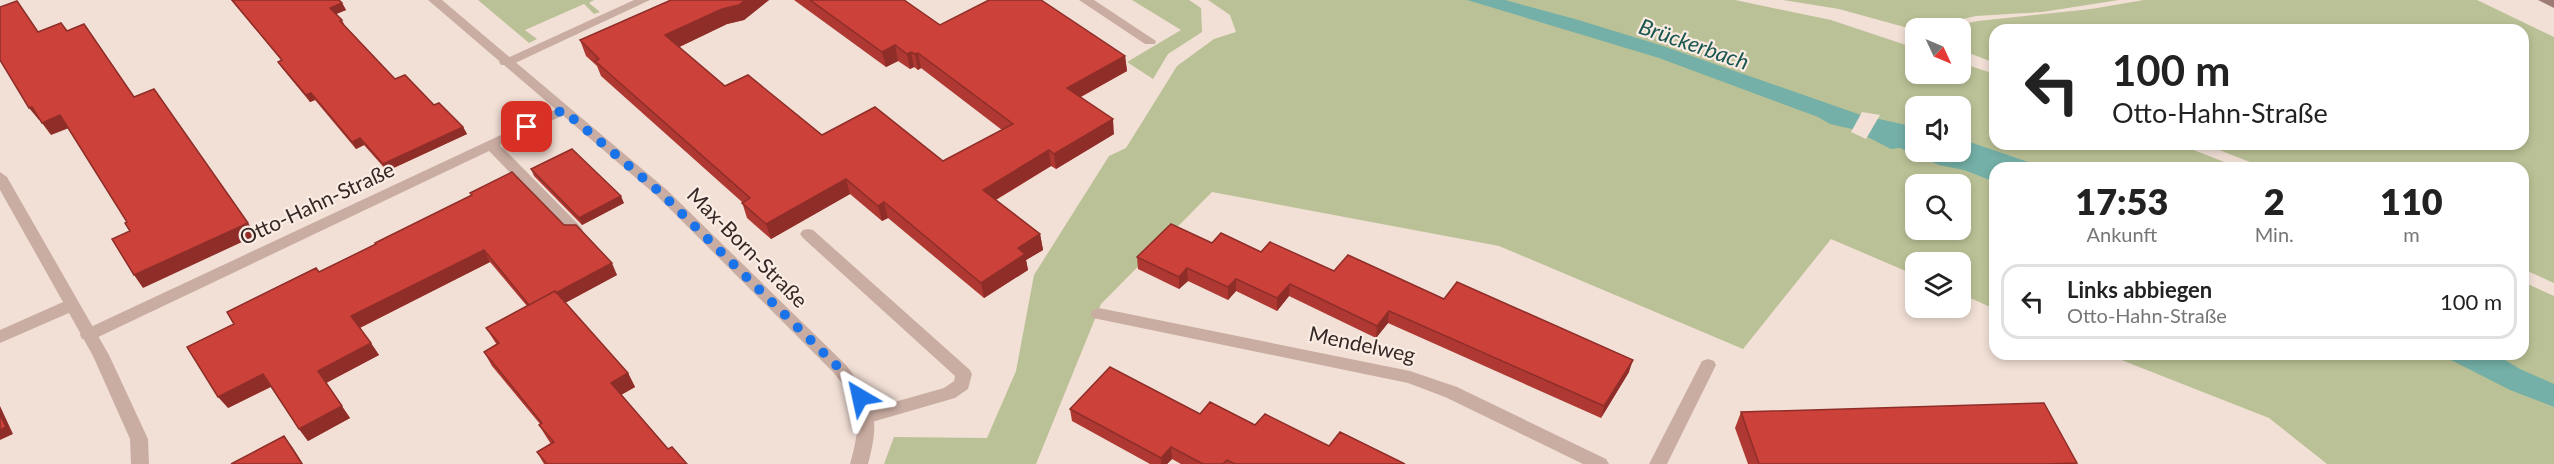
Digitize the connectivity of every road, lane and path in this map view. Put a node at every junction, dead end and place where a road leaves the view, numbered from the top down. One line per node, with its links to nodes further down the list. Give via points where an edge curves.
1 (434, 0): 7 (street, Max-Born-Straße)
2 (644, 0): 7 (street)
3 (1085, 0): 6 (street)
4 (2544, 0): 5 (street)
5 (2554, 4)
6 (1150, 41)
7 (507, 62): 8 (street, Max-Born-Straße)
8 (563, 110): 9 (street, Otto-Hahn-Straße); 18 (street, Max-Born-Straße, via 662,194 840,369 860,397)
9 (491, 144): 11 (street); 15 (street, Otto-Hahn-Straße)
10 (0, 177): 13 (street)
11 (576, 231)
12 (808, 234): 18 (street, via 964,374 962,384 949,393)
13 (72, 305): 15 (street); 16 (street)
14 (1099, 314): 21 (street, Mendelweg, via 1410,377 1451,392)
15 (88, 335): 19 (street, via 115,383 139,439)
16 (0, 337)
17 (1708, 365): 22 (street)
18 (865, 417): 20 (street, Max-Born-Straße, via 864,449)
19 (140, 464)
20 (859, 464)
21 (1600, 464)
22 (1658, 464)

